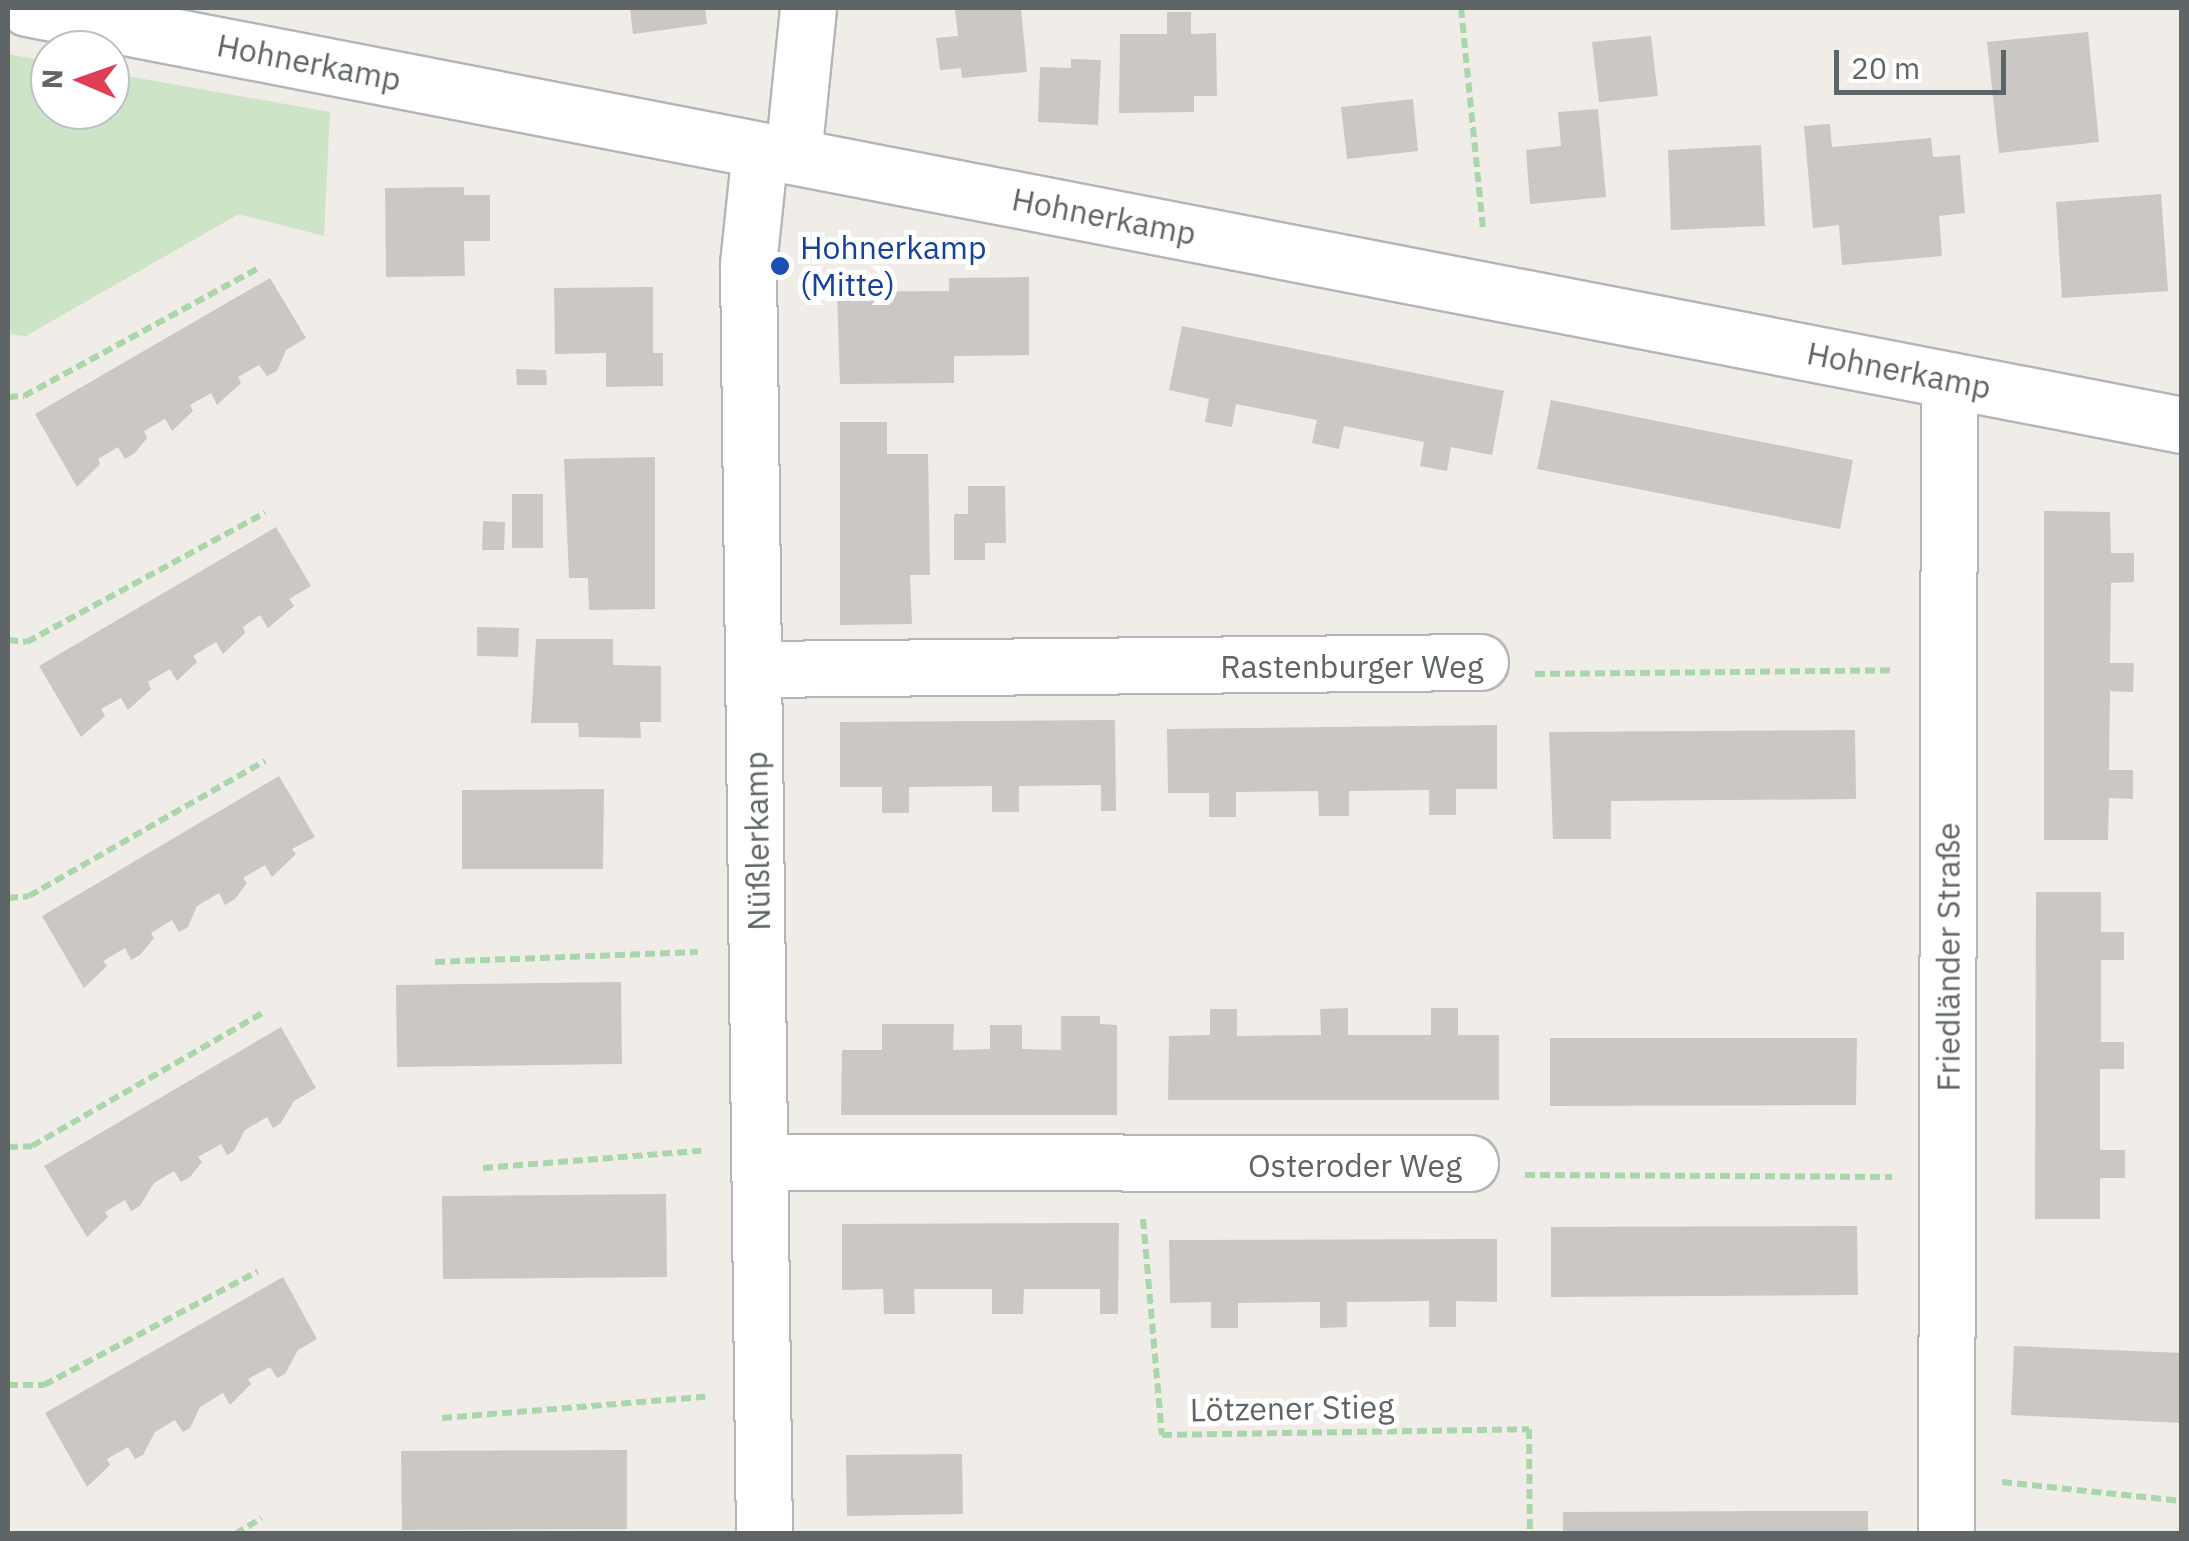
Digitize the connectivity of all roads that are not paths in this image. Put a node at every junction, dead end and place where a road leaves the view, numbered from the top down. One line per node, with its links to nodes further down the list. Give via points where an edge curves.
1 (27, 8): 3 (street, Hohnerkamp)
2 (808, 8): 3 (street, Nüßlerkamp)
3 (776, 153): 4 (street, Hohnerkamp); 7 (street, Nüßlerkamp, via 748,265)
4 (1950, 380): 5 (street, Hohnerkamp); 11 (street, Friedländer Straße)
5 (2182, 425)
6 (1480, 662): 7 (street, Rastenburger Weg)
7 (754, 669): 8 (street, Nüßlerkamp)
8 (761, 1154): 9 (street, Osteroder Weg, via 1143,1166); 10 (street, Nüßlerkamp)
9 (1470, 1163)
10 (764, 1534)
11 (1946, 1534)

